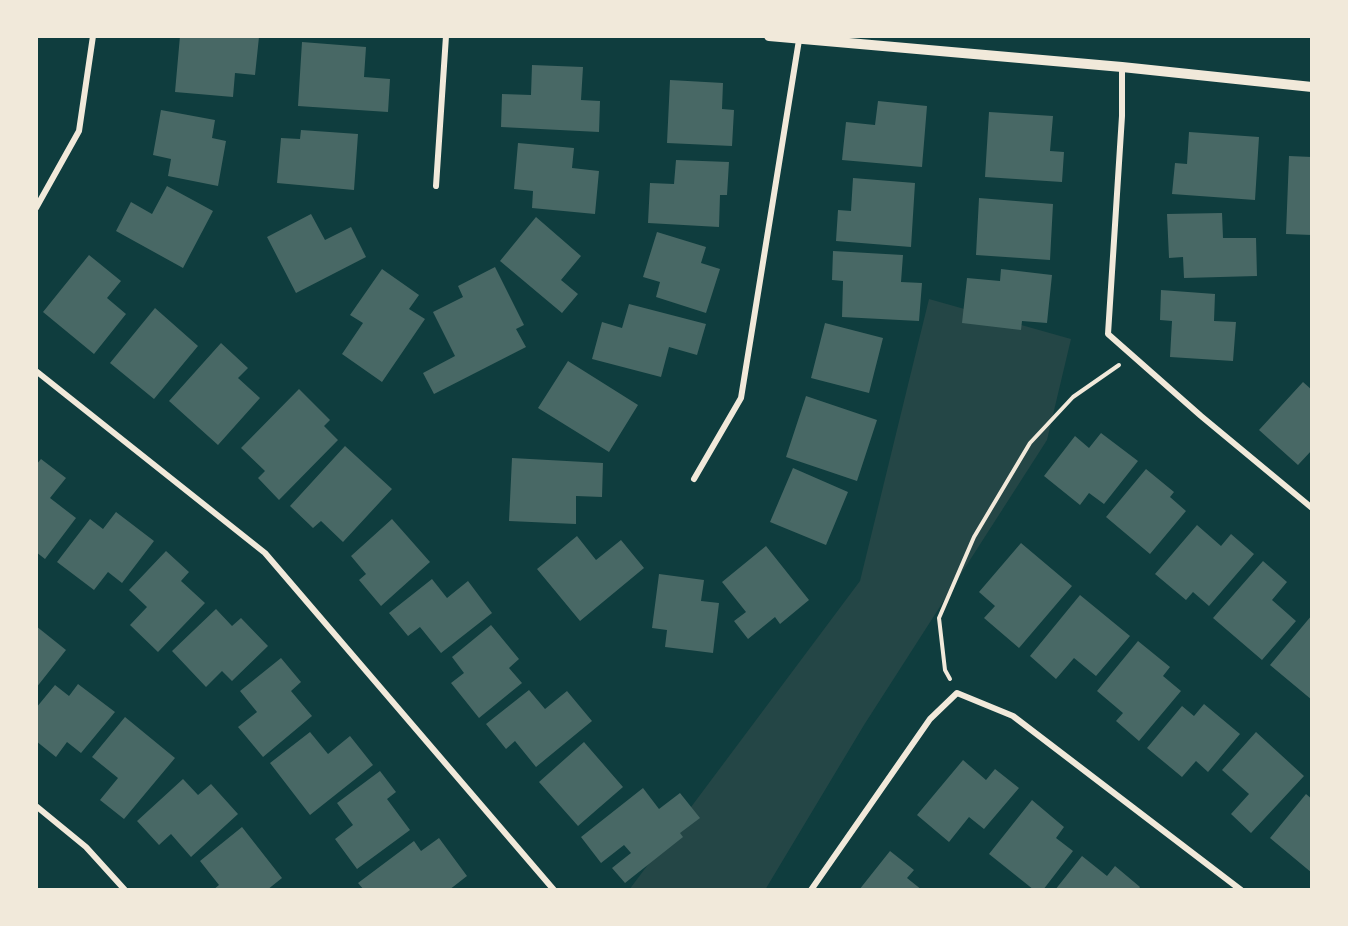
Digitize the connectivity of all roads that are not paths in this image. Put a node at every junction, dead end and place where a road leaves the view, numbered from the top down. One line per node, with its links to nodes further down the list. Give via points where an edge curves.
1 (93, 36): 8 (street, via 80,131)
2 (446, 36): 7 (street)
3 (769, 36): 4 (street)
4 (799, 40): 5 (street); 10 (street, via 741,398)
5 (1122, 68): 6 (street); 11 (street, via 1107,334)
6 (1312, 87)
7 (436, 186)
8 (36, 208)
9 (36, 371): 14 (street, via 265,554)
10 (694, 479)
11 (1312, 508)
12 (36, 806): 13 (street, via 86,847)
13 (125, 890)
14 (555, 890)
15 (811, 890): 16 (street, via 930,719 957,693 1013,716)
16 (1241, 890)

